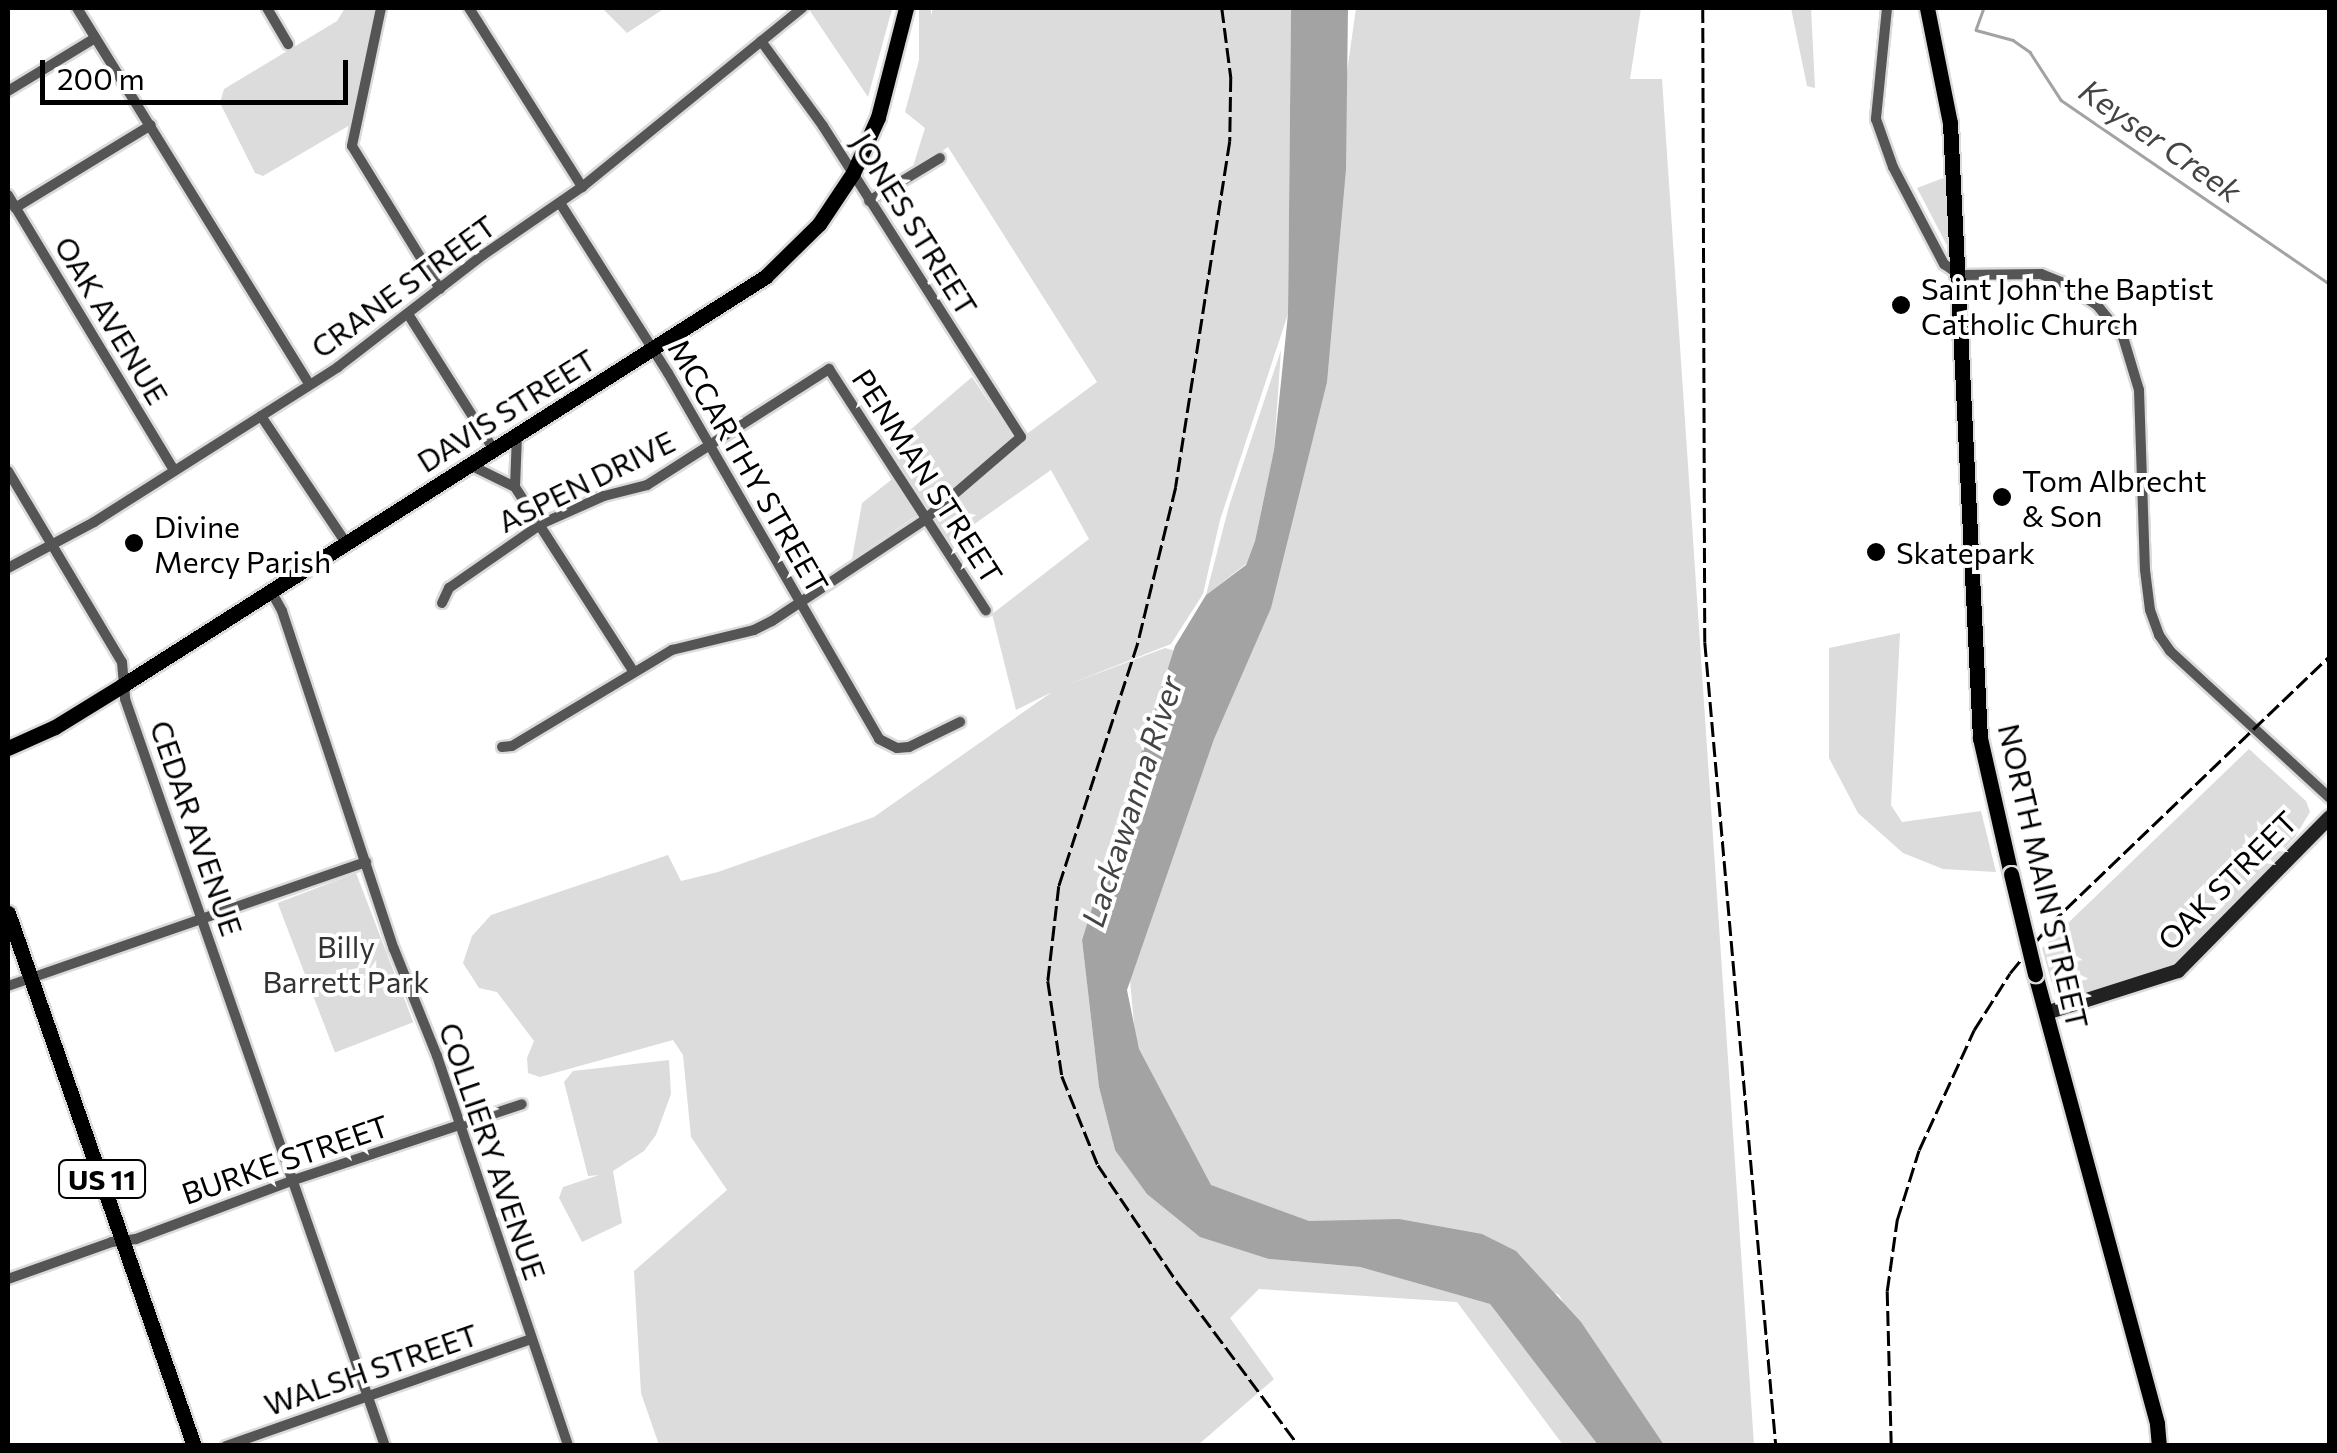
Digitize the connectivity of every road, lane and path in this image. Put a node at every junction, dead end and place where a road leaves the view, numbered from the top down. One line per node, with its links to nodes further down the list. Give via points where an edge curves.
1 (76, 8): 9 (street)
2 (266, 8): 11 (street)
3 (381, 8): 22 (street, via 352,146)
4 (469, 8): 16 (street)
5 (802, 8): 10 (street, CRANE STREET)
6 (906, 8): 15 (main road, DAVIS STREET, via 878,117)
7 (1887, 8): 21 (street, via 1876,119 1944,264)
8 (1927, 8): 21 (main road, NORTH MAIN STREET, via 1950,123)
9 (95, 38): 12 (street); 13 (street)
10 (761, 42): 15 (street, JONES STREET); 16 (street, CRANE STREET)
11 (288, 44)
12 (8, 91)
13 (151, 125): 20 (street); 26 (street)
14 (940, 158): 18 (street)
15 (853, 173): 18 (street, JONES STREET); 24 (main road, DAVIS STREET, via 819,224 776,268)
16 (582, 187): 19 (street, CRANE STREET)
17 (8, 195): 20 (street, OAK AVENUE)
18 (869, 202): 35 (street, JONES STREET, via 1021,437)
19 (560, 204): 22 (street, CRANE STREET); 24 (street, MCCARTHY STREET)
20 (15, 208): 32 (street, OAK AVENUE)
21 (1960, 275): 49 (street, via 2041,274 2097,304 2123,336 2139,390 2144,570 2160,635); 56 (main road, NORTH MAIN STREET, bridge, via 1980,738)
22 (440, 289): 23 (street, CRANE STREET)
23 (408, 314): 26 (street, CRANE STREET); 30 (street)
24 (654, 350): 28 (main road, DAVIS STREET); 29 (street, MCCARTHY STREET)
25 (828, 369): 29 (street, ASPEN DRIVE); 35 (street, PENMAN STREET)
26 (309, 384): 27 (street, CRANE STREET)
27 (262, 416): 32 (street, CRANE STREET); 37 (street)
28 (517, 436): 30 (main road, DAVIS STREET); 34 (street)
29 (710, 446): 36 (street, ASPEN DRIVE, via 646,485); 41 (street, MCCARTHY STREET)
30 (494, 450): 31 (main road, DAVIS STREET)
31 (470, 465): 34 (street); 37 (main road, DAVIS STREET)
32 (174, 470): 38 (street, CRANE STREET)
33 (8, 471): 38 (street, CEDAR AVENUE)
34 (516, 487): 36 (street)
35 (923, 521): 41 (street); 43 (street, PENMAN STREET)
36 (541, 524): 42 (street, ASPEN DRIVE, via 449,588); 44 (street)
37 (346, 543): 40 (main road, DAVIS STREET)
38 (52, 545): 39 (street, CRANE STREET); 45 (street, CEDAR AVENUE, via 122,662)
39 (8, 568)
40 (270, 591): 45 (main road, DAVIS STREET); 51 (street, COLLIERY AVENUE)
41 (798, 600): 44 (street, via 754,630 672,650); 46 (street, MCCARTHY STREET, via 879,739 910,747)
42 (442, 603)
43 (986, 611)
44 (632, 672): 47 (street)
45 (123, 685): 48 (main road, DAVIS STREET); 53 (street, CEDAR AVENUE)
46 (960, 722)
47 (502, 746)
48 (8, 748)
49 (2330, 798)
50 (2330, 817): 56 (street, OAK STREET, via 2178,971)
51 (366, 862): 53 (street); 58 (street, COLLIERY AVENUE)
52 (8, 913): 54 (main road, US 11)
53 (202, 917): 54 (street); 59 (street, CEDAR AVENUE)
54 (31, 979): 55 (street); 60 (main road, US 11)
55 (8, 986)
56 (2046, 1013): 68 (main road, NORTH MAIN STREET)
57 (522, 1104): 58 (street, BURKE STREET)
58 (461, 1126): 59 (street, BURKE STREET); 62 (street, COLLIERY AVENUE)
59 (294, 1180): 60 (street, BURKE STREET); 63 (street, CEDAR AVENUE)
60 (124, 1241): 61 (street, BURKE STREET); 64 (main road, US 11)
61 (8, 1279)
62 (532, 1339): 63 (street, WALSH STREET); 67 (street, COLLIERY AVENUE)
63 (368, 1396): 65 (street, WALSH STREET); 66 (street, CEDAR AVENUE)
64 (194, 1446)
65 (226, 1446)
66 (385, 1446)
67 (568, 1446)
68 (2159, 1446)

